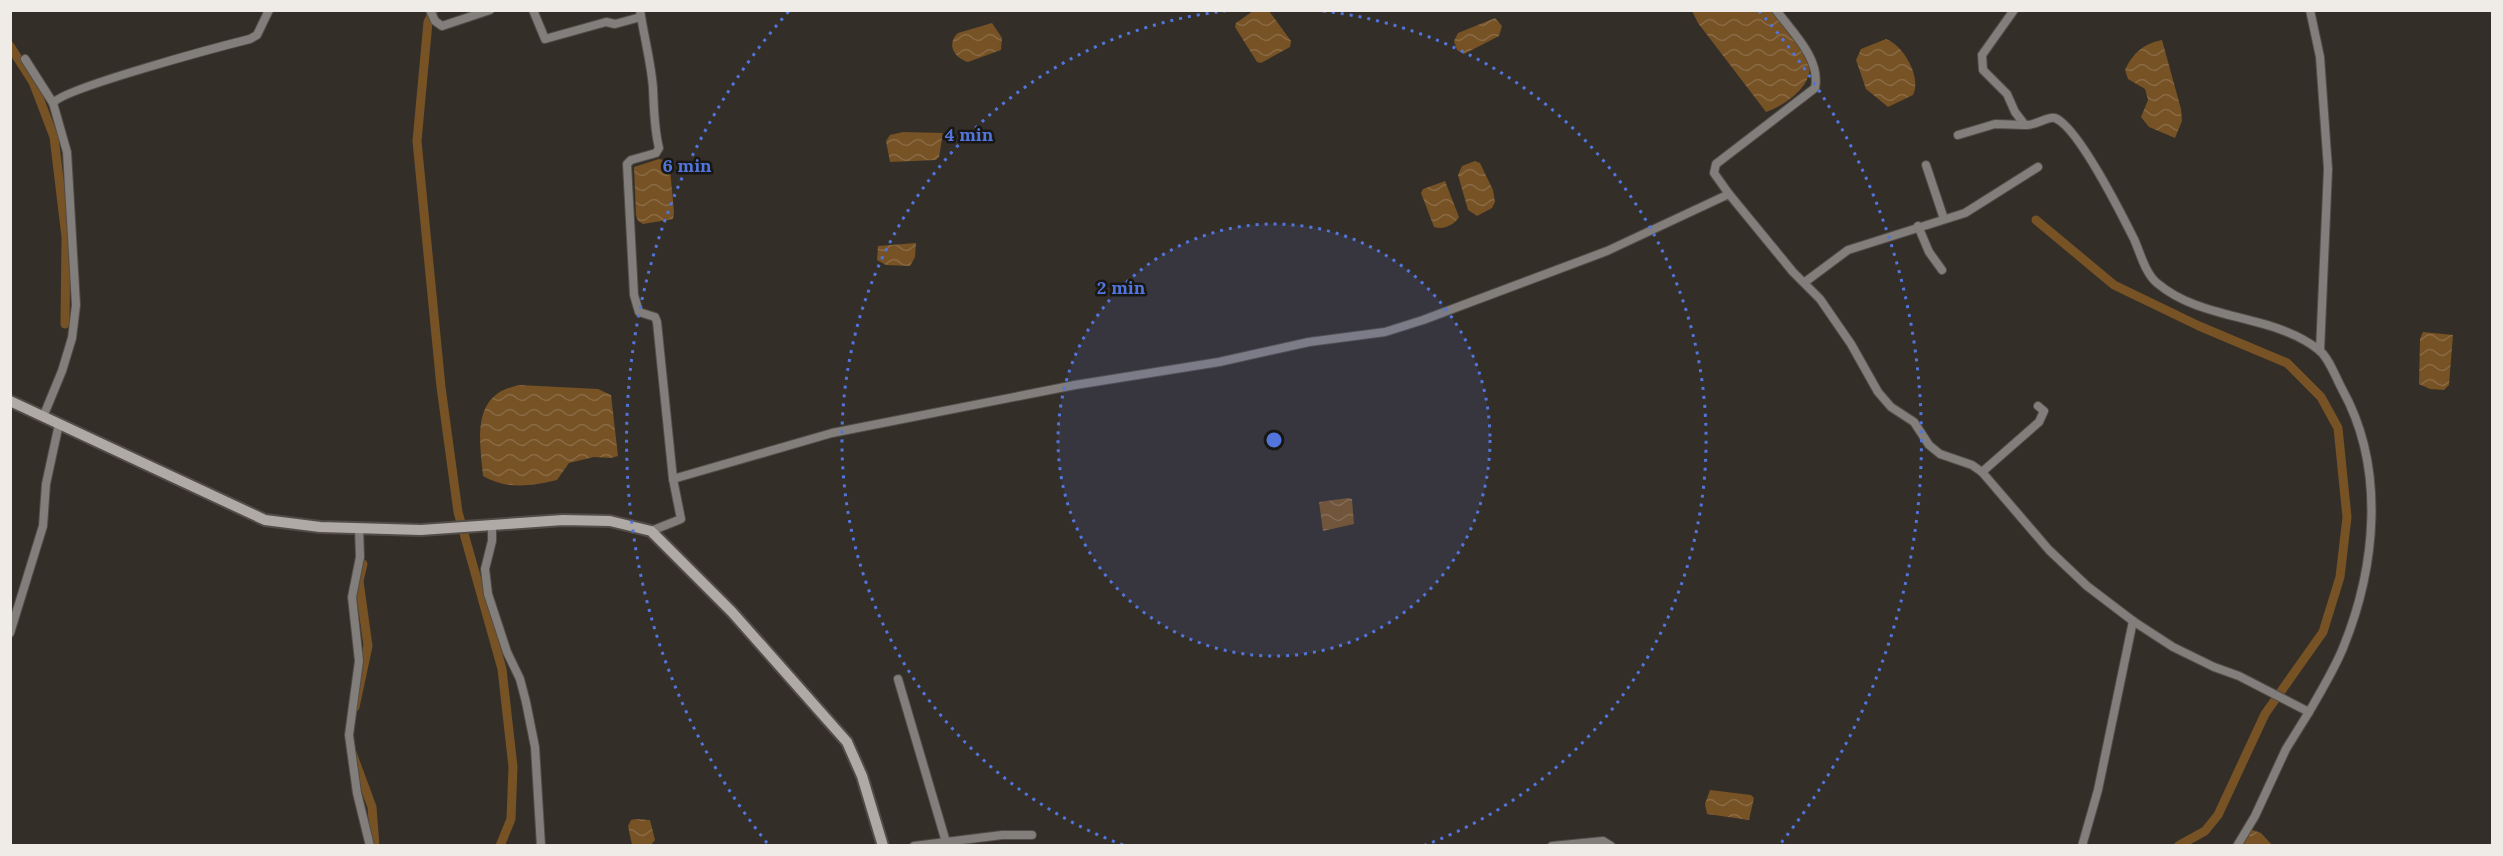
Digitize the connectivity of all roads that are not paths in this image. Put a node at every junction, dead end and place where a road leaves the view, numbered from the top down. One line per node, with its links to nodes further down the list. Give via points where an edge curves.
1 (269, 10): 10 (street, via 257,35 250,39 190,54 57,98)
2 (489, 10): 7 (street, via 442,26)
3 (533, 10): 8 (street, via 545,39 606,22 615,24)
4 (1776, 10): 15 (street, via 1813,61 1815,88 1716,165 1714,173)
5 (2014, 10): 11 (street, via 1982,55 1983,70 2007,94 2014,112)
6 (2310, 10): 20 (street, via 2320,57 2328,169)
7 (431, 13)
8 (640, 14): 26 (street, via 659,148 656,153 627,164 634,295 639,312 655,317 657,322)
9 (25, 59): 10 (street)
10 (53, 103): 23 (street, via 67,152 76,305 72,338)
11 (2025, 124): 12 (street, via 1995,124); 20 (street, via 2056,118 2072,133 2099,172 2155,282 2213,312 2279,329)
12 (1958, 135)
13 (1926, 165): 16 (street)
14 (2038, 167): 16 (street, via 1965,213)
15 (1729, 194): 19 (street, via 1786,265); 26 (street, via 1607,251 1385,332 1309,342 1257,355 1076,385 832,433)
16 (1944, 219): 17 (street)
17 (1918, 226): 18 (street); 19 (street, via 1848,250)
18 (1942, 270)
19 (1806, 282): 25 (street, via 1891,407 1914,422 1940,454)
20 (2320, 351): 33 (street, via 2359,428 2369,468 2372,506 2366,573 2353,618 2343,649)
21 (10, 401): 23 (main road)
22 (2038, 406): 25 (street, via 2044,411 2039,422)
23 (43, 417): 24 (main road)
24 (59, 424): 28 (main road, via 266,520); 31 (street, via 46,484 43,526)
25 (1982, 472): 30 (street, via 2049,550)
26 (673, 479): 29 (street, via 681,519)
27 (490, 524): 28 (main road, via 422,530); 29 (main road, via 610,521); 37 (street, via 492,541 485,569 488,594 526,702 535,747)
28 (359, 528): 36 (street, via 360,557 352,597 359,661 349,735)
29 (651, 531): 38 (main road, via 732,612 847,742 862,776)
30 (2133, 621): 33 (street, via 2173,647); 42 (street, via 2098,790)
31 (10, 633)
32 (898, 679): 35 (street)
33 (2306, 711): 43 (street)
34 (1032, 835): 35 (street)
35 (946, 842): 39 (street)
36 (370, 846)
37 (541, 846)
38 (883, 846)
39 (914, 846)
40 (1552, 846): 41 (street, via 1603,841)
41 (1611, 846)
42 (2082, 846)
43 (2237, 846)

